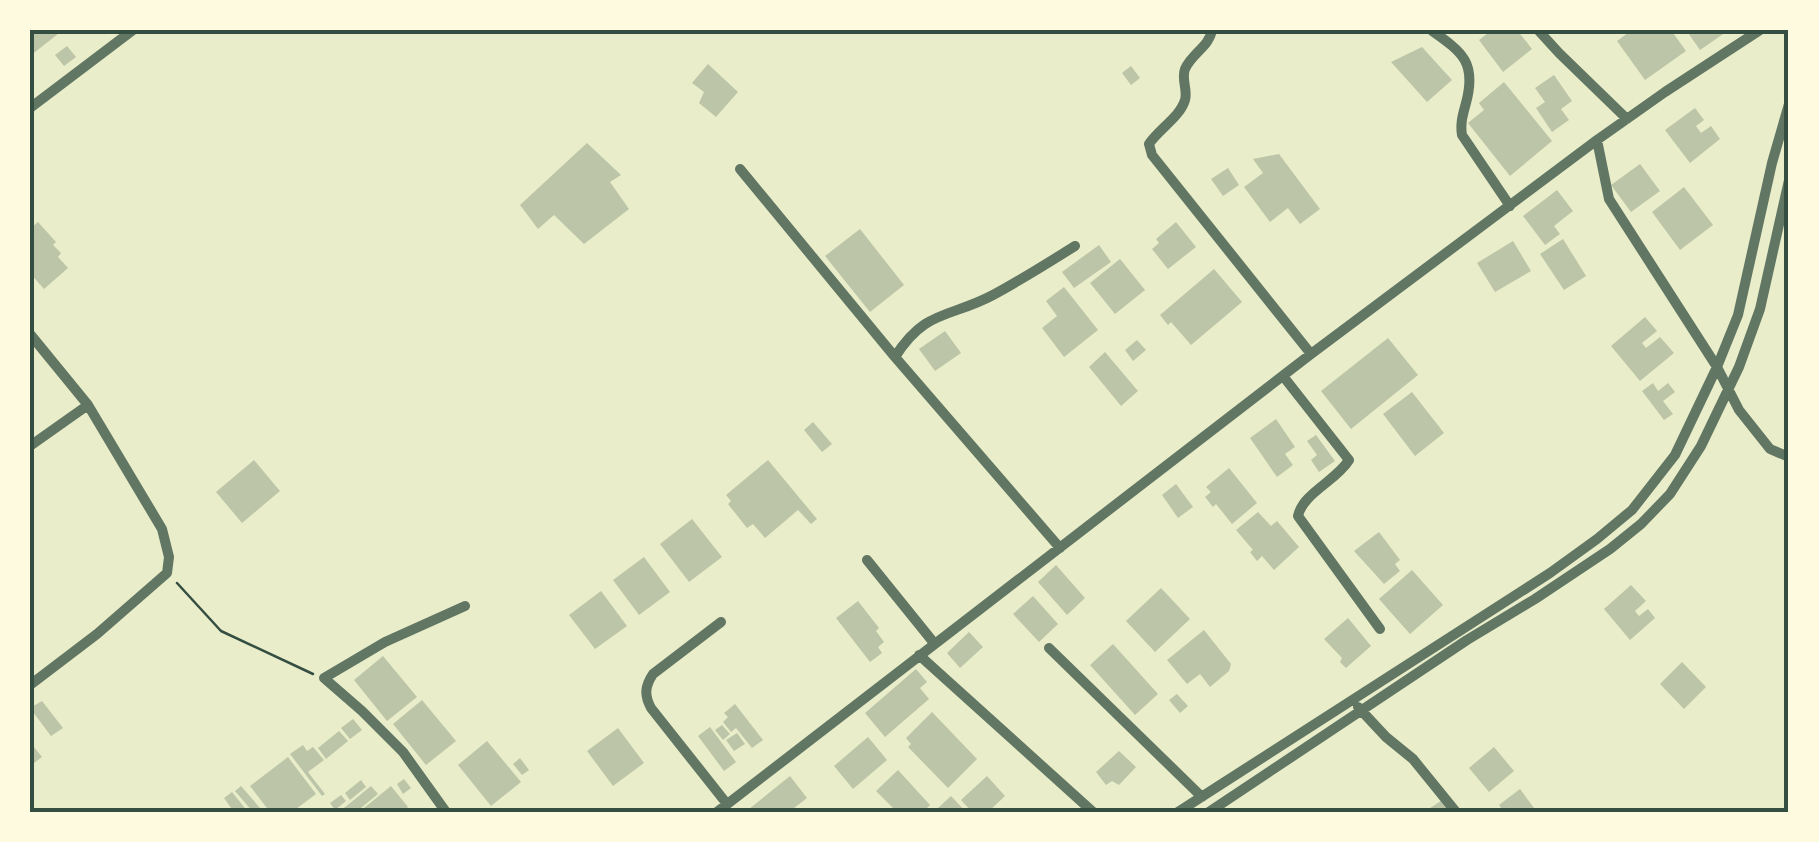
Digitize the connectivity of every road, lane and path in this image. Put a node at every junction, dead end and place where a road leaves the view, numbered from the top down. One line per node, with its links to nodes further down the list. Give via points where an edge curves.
1 (133, 30): 7 (street)
2 (1212, 30): 15 (street, via 1184,72 1183,106 1149,144 1152,155)
3 (1431, 30): 12 (street, via 1466,62 1470,85 1462,134)
4 (1538, 30): 8 (street)
5 (1760, 30): 8 (street)
6 (1789, 104): 17 (street, via 1738,314)
7 (30, 108)
8 (1627, 119): 9 (street)
9 (1597, 140): 12 (street); 17 (street, via 1609,199)
10 (740, 169): 16 (street)
11 (1789, 180): 19 (street, via 1760,310)
12 (1510, 206): 15 (street)
13 (1075, 246): 16 (street, via 990,297 932,319)
14 (30, 334): 20 (street)
15 (1311, 354): 18 (street)
16 (895, 357): 23 (street)
17 (1717, 367): 19 (street); 34 (street, via 1675,455 1632,510 1550,572)
18 (1283, 376): 23 (street); 28 (street, via 1349,460 1300,506 1298,516)
19 (1728, 389): 22 (street, via 1770,449); 35 (street, via 1684,473 1641,524)
20 (88, 405): 21 (street); 25 (street, via 162,529)
21 (30, 446)
22 (1789, 457)
23 (1060, 548): 29 (street)
24 (867, 560): 29 (street)
25 (167, 573): 32 (path, via 221,631); 33 (street)
26 (465, 606): 32 (street)
27 (720, 622): 37 (street, via 653,674 646,694)
28 (1380, 629)
29 (934, 643): 31 (street)
30 (1049, 648): 36 (street)
31 (919, 656): 37 (street); 40 (street)
32 (324, 678): 38 (street, via 403,752)
33 (30, 685)
34 (1353, 700): 35 (street); 36 (street)
35 (1360, 712): 42 (street); 43 (street, via 1413,759)
36 (1202, 796): 41 (street)
37 (727, 804): 39 (street)
38 (446, 812)
39 (716, 812)
40 (1093, 812)
41 (1178, 812)
42 (1209, 812)
43 (1456, 812)

